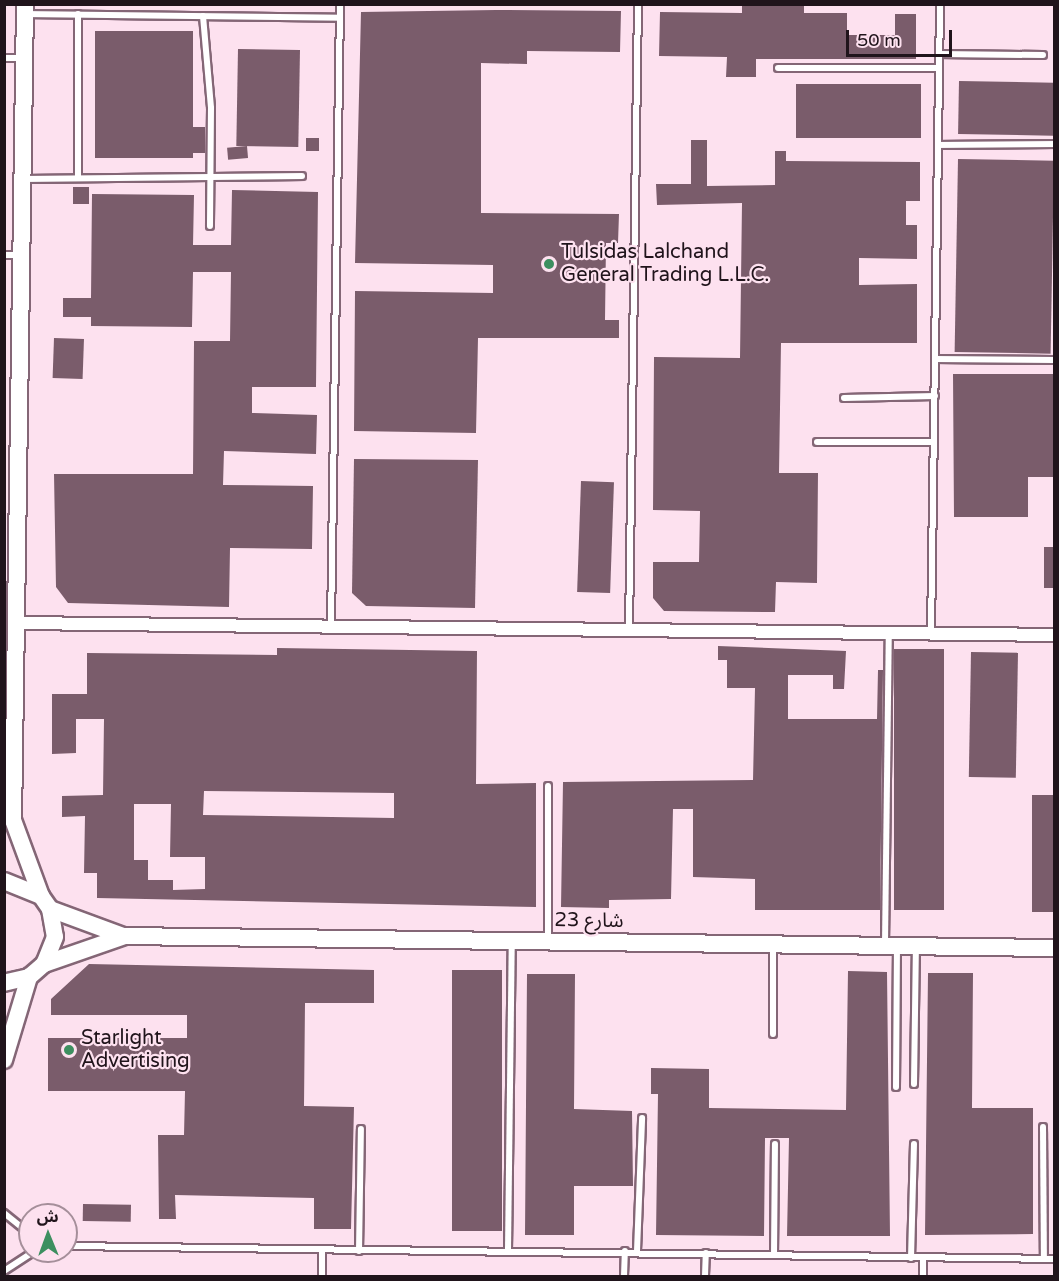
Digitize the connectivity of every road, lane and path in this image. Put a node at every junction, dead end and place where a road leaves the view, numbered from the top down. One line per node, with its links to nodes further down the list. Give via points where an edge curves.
1 (340, 4): 7 (lane)
2 (638, 4): 31 (lane)
3 (940, 4): 8 (lane)
4 (25, 9): 5 (lane); 11 (street)
5 (78, 14): 6 (lane); 18 (lane)
6 (203, 16): 7 (lane); 16 (lane)
7 (339, 18): 30 (lane)
8 (939, 54): 9 (lane); 13 (lane)
9 (1043, 55)
10 (4, 58): 11 (lane)
11 (24, 58): 19 (street)
12 (778, 68): 13 (lane)
13 (939, 68): 15 (lane)
14 (1054, 144): 15 (lane)
15 (938, 145): 23 (lane)
16 (211, 177): 17 (lane); 18 (lane); 20 (lane)
17 (302, 177)
18 (78, 178): 19 (lane)
19 (26, 179): 22 (street)
20 (210, 226)
21 (4, 255): 22 (lane)
22 (24, 255): 29 (street)
23 (935, 358): 24 (lane); 25 (lane)
24 (1054, 360)
25 (935, 396): 26 (lane); 28 (lane)
26 (844, 398)
27 (817, 442): 28 (lane)
28 (934, 442): 33 (lane)
29 (18, 623): 30 (street); 35 (street)
30 (331, 627): 31 (street)
31 (629, 631): 32 (street)
32 (889, 633): 33 (street); 45 (lane)
33 (931, 633): 34 (street)
34 (1054, 635)
35 (11, 667): 37 (street)
36 (548, 786): 43 (lane)
37 (9, 820): 38 (street); 40 (street)
38 (4, 839)
39 (4, 881): 40 (street, شارع 23)
40 (45, 902): 41 (street, شارع 23); 48 (street, via 55,937)
41 (123, 936): 42 (street, شارع 23); 48 (street, شارع 23)
42 (512, 941): 43 (street, شارع 23); 63 (lane)
43 (548, 942): 44 (street, شارع 23)
44 (773, 944): 45 (street, شارع 23); 51 (lane)
45 (891, 946): 46 (street, شارع 23); 54 (lane)
46 (916, 946): 47 (street, شارع 23); 53 (lane)
47 (1054, 948)
48 (44, 964): 49 (street)
49 (29, 977): 50 (street); 52 (street)
50 (4, 983)
51 (773, 1034)
52 (4, 1060)
53 (914, 1084)
54 (896, 1087)
55 (642, 1118): 67 (lane)
56 (1044, 1127): 72 (lane)
57 (361, 1129): 65 (lane)
58 (775, 1144): 69 (lane)
59 (914, 1144): 70 (lane)
60 (4, 1213): 61 (lane)
61 (18, 1224)
62 (78, 1246): 64 (lane)
63 (508, 1250): 65 (lane); 66 (lane)
64 (322, 1251): 65 (lane); 76 (lane)
65 (359, 1251)
66 (625, 1251): 67 (lane); 77 (lane)
67 (637, 1251): 68 (lane)
68 (706, 1253): 69 (lane); 78 (lane)
69 (774, 1255): 70 (lane)
70 (911, 1258): 71 (lane)
71 (923, 1258): 72 (lane); 79 (lane)
72 (1044, 1259): 73 (lane)
73 (1054, 1259)
74 (18, 1262): 75 (lane)
75 (4, 1271)
76 (322, 1276)
77 (624, 1276)
78 (705, 1276)
79 (922, 1276)

